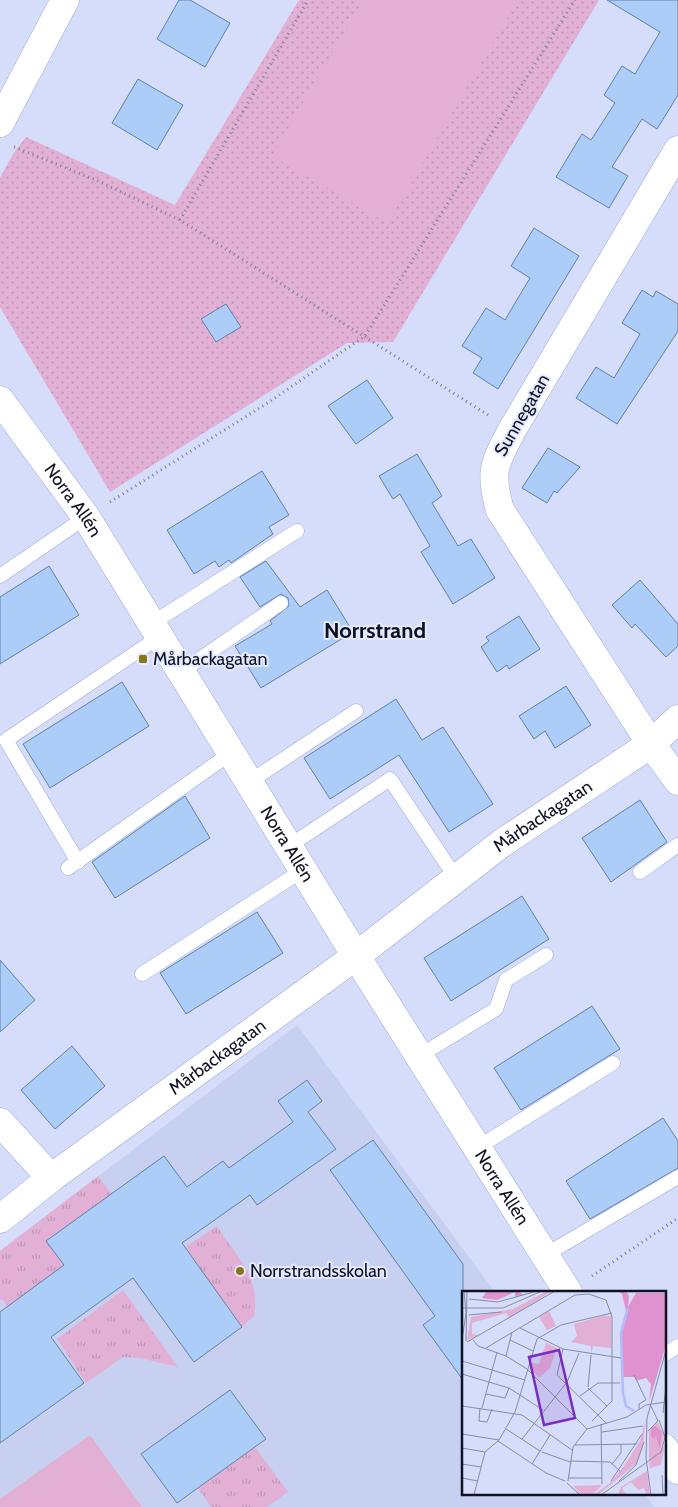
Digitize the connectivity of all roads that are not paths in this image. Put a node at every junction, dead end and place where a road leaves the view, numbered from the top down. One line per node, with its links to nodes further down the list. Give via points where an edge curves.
1 (65, 0): 2 (street)
2 (4, 134)
3 (678, 150): 13 (street, Sunnegatan, via 495,463 494,487 500,510)
4 (0, 400): 5 (street, Norra Allén)
5 (86, 517): 7 (lane); 9 (street, Norra Allén)
6 (297, 531): 9 (lane)
7 (0, 576)
8 (281, 603): 10 (lane)
9 (155, 630): 10 (street, Norra Allén); 14 (lane, via 6,740 73,865)
10 (181, 672): 14 (street, Norra Allén)
11 (356, 711): 16 (lane)
12 (678, 719): 13 (street, Mårbackagatan)
13 (651, 744): 15 (street, Sunnegatan); 21 (street, Mårbackagatan, via 502,842)
14 (231, 753): 16 (street, Norra Allén)
15 (678, 781)
16 (249, 782): 18 (street, Norra Allén)
17 (678, 845): 20 (lane)
18 (289, 846): 19 (street, Norra Allén); 21 (lane, via 390,779)
19 (303, 870): 23 (street, Norra Allén); 24 (lane)
20 (640, 872)
21 (456, 878): 23 (street, Mårbackagatan)
22 (546, 955): 25 (lane, via 506,980 496,1009)
23 (356, 956): 25 (street, Norra Allén); 30 (street, Mårbackagatan)
24 (142, 974)
25 (419, 1056): 28 (street, Norra Allén)
26 (613, 1063): 28 (lane)
27 (0, 1122): 30 (street)
28 (477, 1148): 32 (street, Norra Allén)
29 (678, 1176): 32 (lane)
30 (51, 1178): 31 (street, Mårbackagatan)
31 (0, 1219)
32 (545, 1255): 33 (street, Norra Allén)
33 (576, 1287)
34 (678, 1346): 35 (lane)
35 (666, 1354)
36 (666, 1451): 37 (street)
37 (678, 1470)

